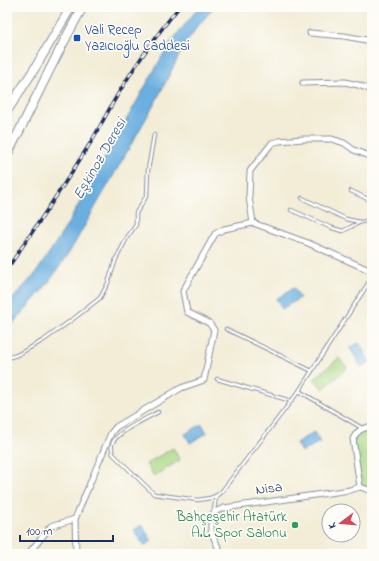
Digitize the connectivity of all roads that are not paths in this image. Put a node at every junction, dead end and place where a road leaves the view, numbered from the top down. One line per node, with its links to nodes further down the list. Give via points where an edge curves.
1 (83, 7): 10 (main road)
2 (70, 8): 7 (main road)
3 (310, 33): 4 (street)
4 (372, 41)
5 (303, 83): 6 (street, via 345,82)
6 (372, 90)
7 (7, 111)
8 (154, 135): 21 (lane, via 147,195 136,213 136,225 116,259 100,298 44,340)
9 (372, 154): 17 (street, via 367,155 332,139 272,143 250,171 249,197)
10 (7, 156)
11 (351, 191): 13 (lane)
12 (302, 198): 16 (lane, via 346,219)
13 (372, 201)
14 (291, 210): 16 (lane, via 343,231)
15 (372, 221): 16 (lane)
16 (360, 222)
17 (253, 223): 18 (street); 33 (street, via 224,229 215,234 183,291 187,312 209,323 214,330 204,380 181,388 116,427)
18 (372, 270)
19 (371, 279): 22 (lane)
20 (226, 329): 22 (lane)
21 (7, 358)
22 (312, 371): 24 (lane)
23 (217, 379): 25 (lane)
24 (299, 391): 25 (lane); 28 (lane)
25 (291, 401): 31 (lane)
26 (158, 412): 31 (lane, via 116,438 111,448 113,454 154,494 198,500)
27 (372, 426): 28 (street)
28 (363, 428): 29 (street, via 353,439)
29 (360, 487): 30 (street); 32 (street, Nisa, via 224,508)
30 (372, 491)
31 (216, 496): 32 (lane)
32 (214, 512): 36 (street, via 211,531)
33 (75, 519): 34 (street, via 51,526); 35 (street)
34 (28, 554)
35 (76, 554)
36 (221, 554)

